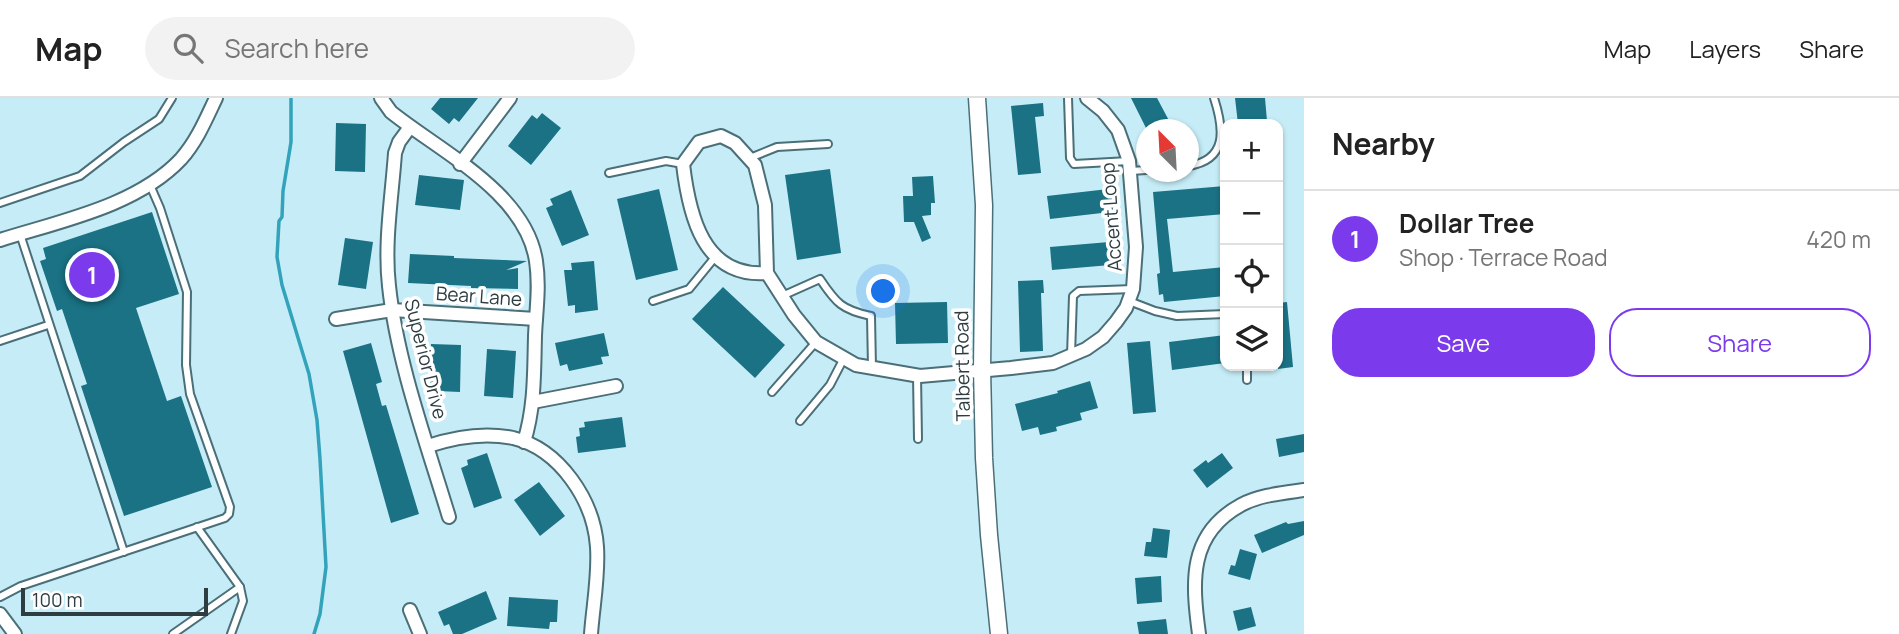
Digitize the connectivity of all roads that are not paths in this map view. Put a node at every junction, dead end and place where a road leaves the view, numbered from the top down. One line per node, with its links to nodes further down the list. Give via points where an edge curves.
1 (172, 98): 19 (lane, via 159,119 80,176)
2 (216, 98): 18 (street, via 197,138 181,159)
3 (381, 98): 9 (street)
4 (510, 98): 13 (street)
5 (977, 98): 37 (street, Talbert Road, via 984,205)
6 (1068, 98): 15 (lane, via 1074,164)
7 (1087, 98): 15 (street, Accent Loop, via 1118,130)
8 (1214, 98): 12 (lane, via 1221,136 1218,150 1210,160)
9 (410, 127): 13 (street); 27 (street, Superior Drive, via 395,153 387,266)
10 (828, 144): 11 (lane, via 777,147)
11 (750, 159): 14 (street, via 721,136 699,142); 23 (street, via 765,205)
12 (1199, 163)
13 (460, 164): 30 (street, via 514,210 528,233 539,289)
14 (683, 164): 17 (lane, via 666,162); 22 (street, via 687,199 697,228)
15 (1130, 166): 16 (lane); 24 (street, Accent Loop, via 1136,247)
16 (1136, 168)
17 (609, 173)
18 (150, 185): 20 (street, via 116,202); 50 (lane, via 187,292 190,394 230,506 225,518)
19 (0, 203)
20 (20, 234): 21 (street); 31 (lane)
21 (0, 240)
22 (716, 256): 23 (street, via 748,274); 26 (lane, via 689,289)
23 (767, 273): 25 (street)
24 (1131, 295): 28 (lane, via 1155,311 1177,316); 34 (street, via 1103,337); 34 (lane, via 1079,291 1073,296)
25 (782, 296): 33 (street); 36 (lane, via 820,279 834,301 851,312 871,316)
26 (653, 301)
27 (392, 310): 29 (street, Bear Lane); 30 (street, Bear Lane); 47 (street, Superior Drive)
28 (1220, 314)
29 (336, 319)
30 (536, 319): 43 (street)
31 (48, 325): 32 (lane); 51 (lane)
32 (0, 341)
33 (816, 342): 35 (street); 42 (lane)
34 (1071, 356): 37 (street, via 1053,363)
35 (844, 358): 36 (street); 44 (lane, via 830,385)
36 (872, 368): 39 (street)
37 (982, 369): 39 (street); 61 (street, Talbert Road, via 989,535)
38 (1247, 371): 40 (lane)
39 (917, 375): 45 (lane)
40 (1247, 380)
41 (616, 386): 43 (street)
42 (772, 393)
43 (533, 402): 46 (street)
44 (800, 421)
45 (918, 439)
46 (524, 442): 47 (street, via 477,436); 60 (street, via 575,482 593,522 597,548)
47 (428, 446): 49 (street, Superior Drive)
48 (1304, 490): 62 (street, via 1242,505 1211,530 1194,568)
49 (449, 517)
50 (197, 527): 51 (lane); 52 (lane)
51 (124, 552): 53 (lane)
52 (240, 587): 57 (lane); 58 (lane, via 243,601)
53 (0, 597)
54 (410, 610): 59 (street)
55 (0, 614): 56 (street)
56 (15, 634)
57 (173, 634)
58 (231, 634)
59 (420, 634)
60 (591, 634)
61 (999, 634)
62 (1199, 634)

